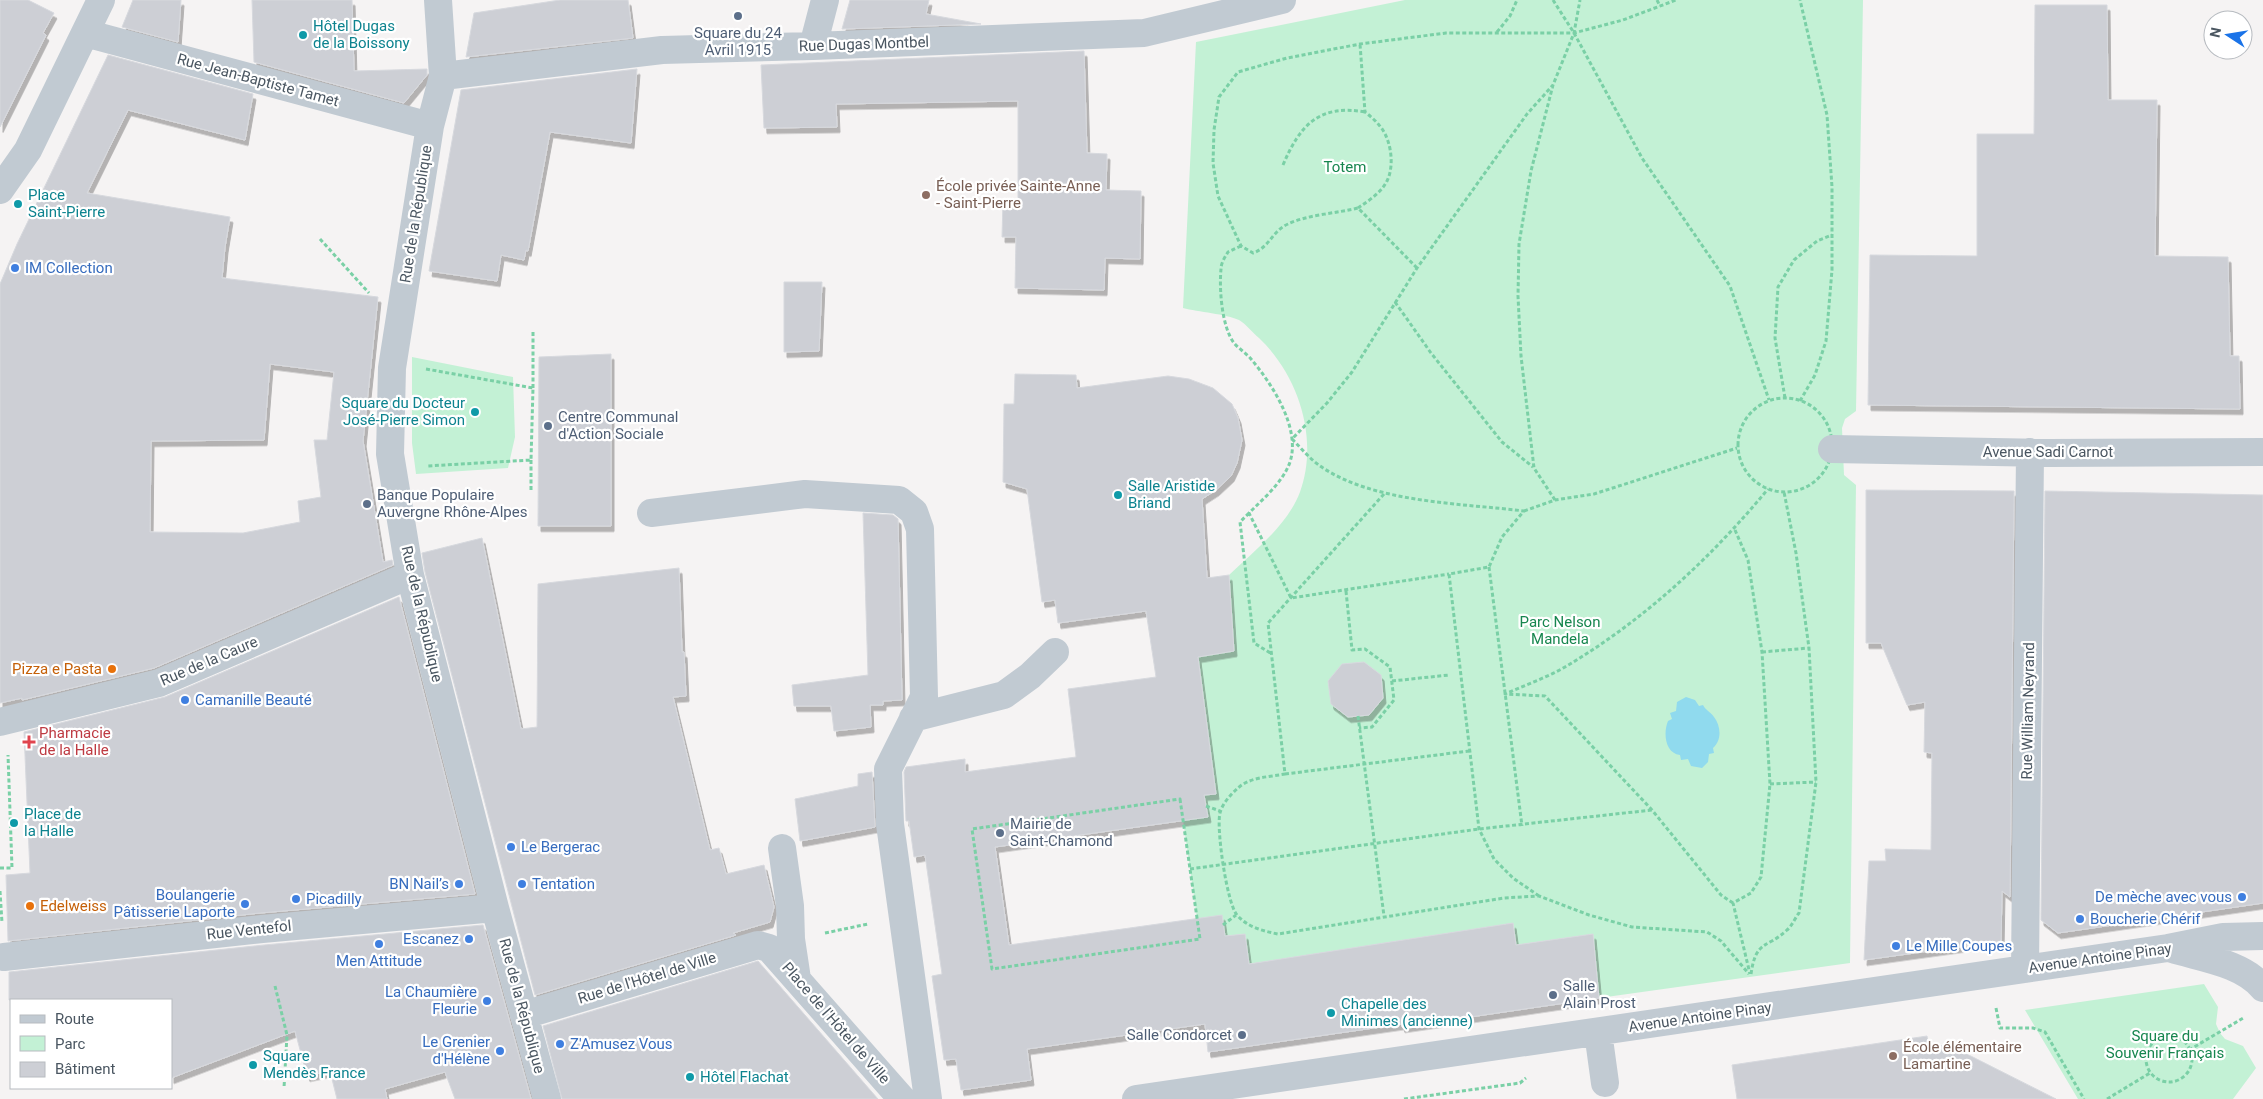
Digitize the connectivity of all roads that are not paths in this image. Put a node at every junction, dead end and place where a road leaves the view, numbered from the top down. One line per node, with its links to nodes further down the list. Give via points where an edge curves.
1 (101, 0): 5 (street)
2 (438, 0): 7 (street, Rue de la République)
3 (825, 0): 6 (street)
4 (1282, 0): 6 (street, Rue Dugas Montbel, via 1144,33)
5 (85, 33): 8 (street, Rue Jean-Baptiste Tamet); 9 (street, via 40,128)
6 (813, 46): 7 (street, Rue Dugas Montbel, via 662,50)
7 (443, 76): 8 (street, Rue de la République)
8 (430, 126): 14 (street, Rue de la République, via 392,368 390,454)
9 (0, 190)
10 (1832, 449): 11 (street, Avenue Sadi Carnot)
11 (2030, 452): 12 (street, Avenue Sadi Carnot); 24 (street, Rue William Neyrand)
12 (2263, 452)
13 (651, 512): 16 (street, via 805,494 899,500 914,512 920,529 924,697)
14 (410, 575): 17 (street, Rue de la Caure, via 159,683); 19 (street, Rue de la République)
15 (1055, 652): 16 (street, via 1004,695)
16 (914, 718): 32 (street, via 888,769 890,815)
17 (0, 722)
18 (782, 848): 25 (street)
19 (495, 908): 23 (street, Rue Ventefol); 27 (street, Rue de la République)
20 (2263, 936): 22 (street, Avenue Antoine Pinay, via 2223,937)
21 (769, 948): 25 (street, Place de l'Hôtel de Ville); 27 (street, Rue de l'Hôtel de Ville, via 758,945)
22 (2168, 948): 24 (street, Avenue Antoine Pinay); 26 (street, via 2232,968 2254,978)
23 (4, 957)
24 (2026, 969): 28 (street, Avenue Antoine Pinay)
25 (797, 979): 31 (street, Place de l'Hôtel de Ville)
26 (2263, 988)
27 (524, 1015): 30 (street, Rue de la République)
28 (1598, 1032): 29 (street); 33 (street, Avenue Antoine Pinay)
29 (1605, 1083)
30 (547, 1099)
31 (902, 1099)
32 (928, 1099)
33 (1136, 1099)

